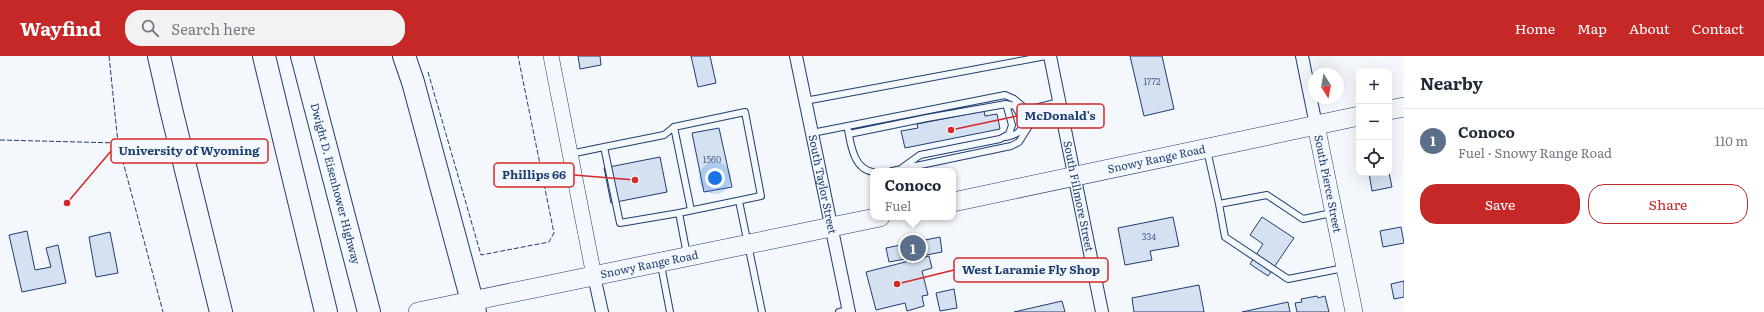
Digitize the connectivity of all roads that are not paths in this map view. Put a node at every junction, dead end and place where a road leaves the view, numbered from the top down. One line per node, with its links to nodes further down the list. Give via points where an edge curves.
1 (159, 56): 44 (highway, via 170,110)
2 (264, 56): 45 (highway)
3 (302, 56): 46 (highway, Dwight D. Eisenhower Highway)
4 (404, 56): 42 (highway)
5 (551, 56): 25 (street)
6 (796, 56): 10 (street, South Taylor Street)
7 (1046, 56): 10 (lane)
8 (1050, 56): 11 (street, South Fillmore Street)
9 (1302, 56): 17 (street, South Pierce Street)
10 (806, 101): 20 (street, South Taylor Street)
11 (1060, 102): 15 (lane); 28 (street, South Fillmore Street)
12 (1006, 104): 21 (lane); 22 (lane, via 1012,125 1009,134); 22 (lane, via 1016,106 1024,120 1023,126 1017,134)
13 (1404, 107): 14 (main road)
14 (1392, 109)
15 (1027, 110): 18 (lane, via 1005,95); 26 (lane, via 1029,126 1019,142 1011,146)
16 (1356, 117): 17 (main road, Snowy Range Road)
17 (1316, 125): 24 (main road, Snowy Range Road); 33 (main road, South Pierce Street)
18 (847, 126): 20 (lane); 21 (lane)
19 (674, 127): 23 (lane, via 664,135); 29 (lane, via 745,112 761,196); 32 (lane)
20 (812, 133): 36 (street, South Taylor Street)
21 (849, 134): 27 (lane, via 856,160)
22 (1000, 139): 26 (lane, via 920,155)
23 (604, 147): 25 (lane); 34 (lane, via 620,223)
24 (1207, 148): 28 (main road, Snowy Range Road); 31 (lane)
25 (570, 154): 41 (street)
26 (902, 168)
27 (870, 171)
28 (1075, 176): 30 (main road, Snowy Range Road); 51 (street, South Fillmore Street)
29 (739, 201): 32 (lane); 37 (lane)
30 (956, 201)
31 (1219, 204): 33 (lane, via 1267,195 1302,219); 40 (lane, via 1226,237 1288,279)
32 (692, 210): 34 (lane)
33 (1334, 212): 40 (main road, South Pierce Street)
34 (679, 213): 38 (lane)
35 (870, 219): 36 (main road, Snowy Range Road)
36 (832, 227): 37 (main road, Snowy Range Road); 43 (street, South Taylor Street)
37 (748, 244): 38 (main road, Snowy Range Road); 50 (lane)
38 (687, 257): 39 (main road, Snowy Range Road)
39 (660, 262): 41 (main road, Snowy Range Road); 49 (lane)
40 (1345, 268): 52 (main road, South Pierce Street)
41 (594, 276): 42 (main road, Snowy Range Road); 48 (street)
42 (473, 306): 47 (main road, Snowy Range Road)
43 (845, 311)
44 (221, 312)
45 (326, 312)
46 (369, 312)
47 (418, 312)
48 (602, 312)
49 (670, 312)
50 (762, 312)
51 (1102, 312)
52 (1354, 312)

